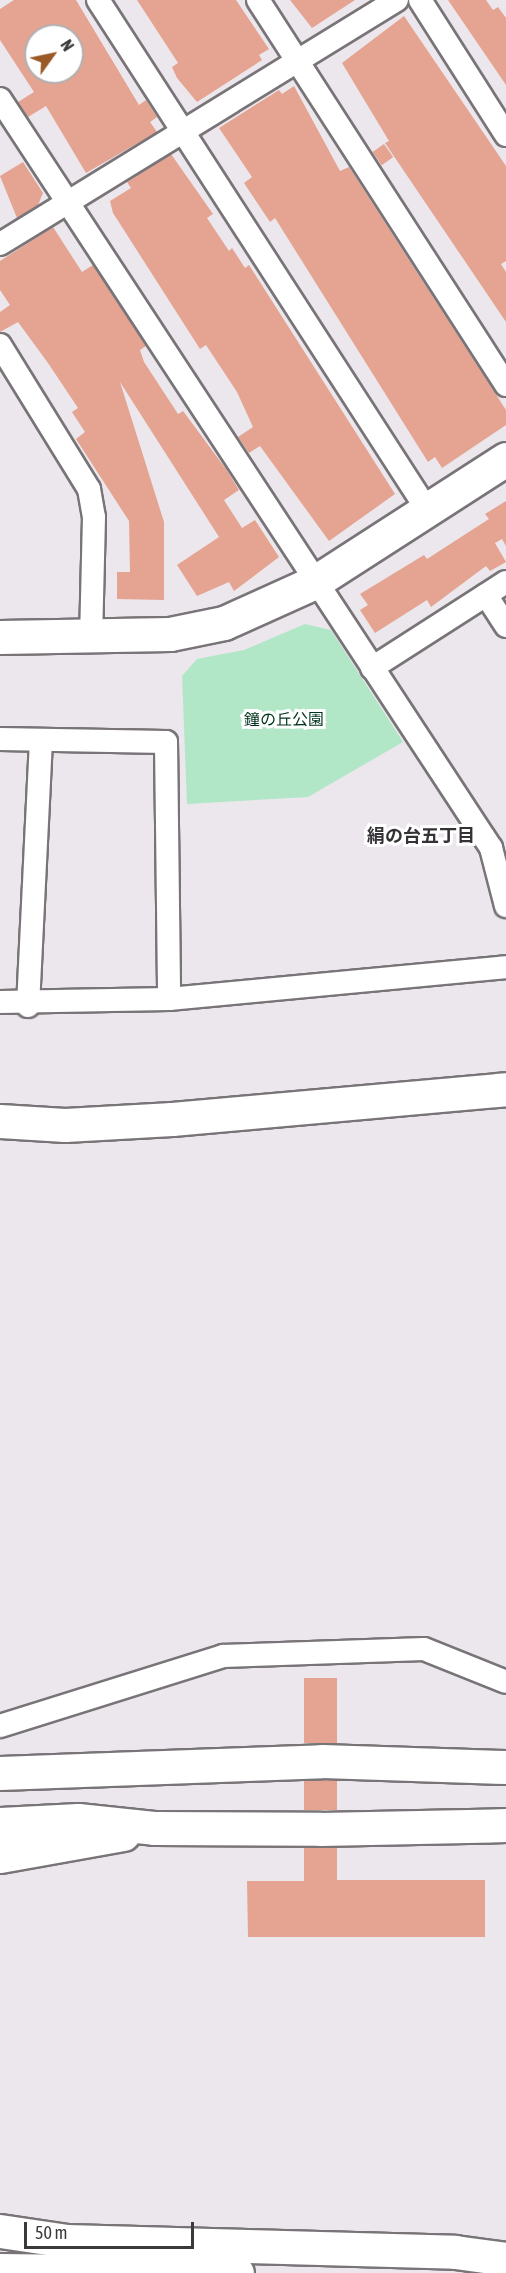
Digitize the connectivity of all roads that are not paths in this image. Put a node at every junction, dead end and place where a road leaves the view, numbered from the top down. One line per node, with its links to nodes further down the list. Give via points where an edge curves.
1 (98, 0): 7 (street)
2 (258, 0): 5 (street)
3 (397, 0): 5 (street)
4 (420, 0): 8 (street)
5 (299, 63): 7 (street, via 282,68); 12 (street)
6 (0, 99): 9 (street)
7 (184, 132): 9 (street); 14 (street)
8 (506, 135)
9 (69, 205): 10 (street, via 52,210); 15 (street)
10 (0, 244)
11 (0, 345): 20 (street, via 89,489 94,517)
12 (506, 385)
13 (506, 459): 14 (main road)
14 (428, 511): 15 (main road)
15 (315, 582): 20 (main road, via 224,623 170,634); 21 (street)
16 (506, 582): 17 (street)
17 (486, 595): 18 (street); 21 (street)
18 (506, 626)
19 (0, 637): 20 (main road)
20 (91, 639)
21 (372, 668): 24 (street, via 491,848)
22 (0, 739): 23 (street)
23 (41, 740): 26 (street, via 166,742); 28 (street)
24 (506, 906)
25 (506, 967): 26 (street)
26 (170, 999): 28 (street)
27 (0, 1002): 28 (street)
28 (28, 1006)
29 (506, 1089): 30 (main road, via 172,1119 65,1125)
30 (0, 1121)
31 (506, 1682): 32 (street, via 424,1649 223,1656)
32 (0, 1726)
33 (506, 1767): 34 (main road, via 322,1761)
34 (38, 1770): 35 (main road); 36 (main road)
35 (0, 1773)
36 (0, 1785)
37 (0, 1824): 39 (main road, via 78,1820)
38 (506, 1825): 39 (main road)
39 (154, 1828): 40 (main road)
40 (0, 1856)
41 (0, 2231): 42 (main road, via 67,2241 455,2252)
42 (506, 2259)
43 (0, 2270): 44 (main road)
44 (237, 2273)

